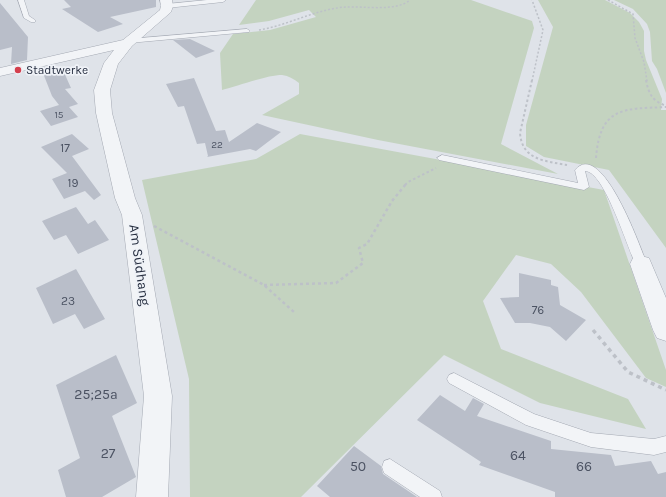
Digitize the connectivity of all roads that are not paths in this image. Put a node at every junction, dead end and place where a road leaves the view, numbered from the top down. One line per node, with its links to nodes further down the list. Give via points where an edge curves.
1 (21, 0): 4 (lane, via 26,17)
2 (223, 0): 3 (lane)
3 (167, 3): 6 (street, Am Südhang, via 165,12)
4 (33, 21)
5 (247, 31): 6 (lane)
6 (128, 42): 7 (street, Am Südhang); 14 (street, Am Südhang, via 110,63 102,90 104,113 125,198 132,215 158,396)
7 (0, 72)
8 (442, 158): 9 (lane, via 584,187 580,170 594,170 623,217)
9 (641, 264): 10 (street)
10 (666, 330)
11 (454, 379): 12 (lane, via 531,420 591,440 654,447)
12 (666, 444)
13 (390, 467): 15 (lane)
14 (152, 497)
15 (434, 497)

